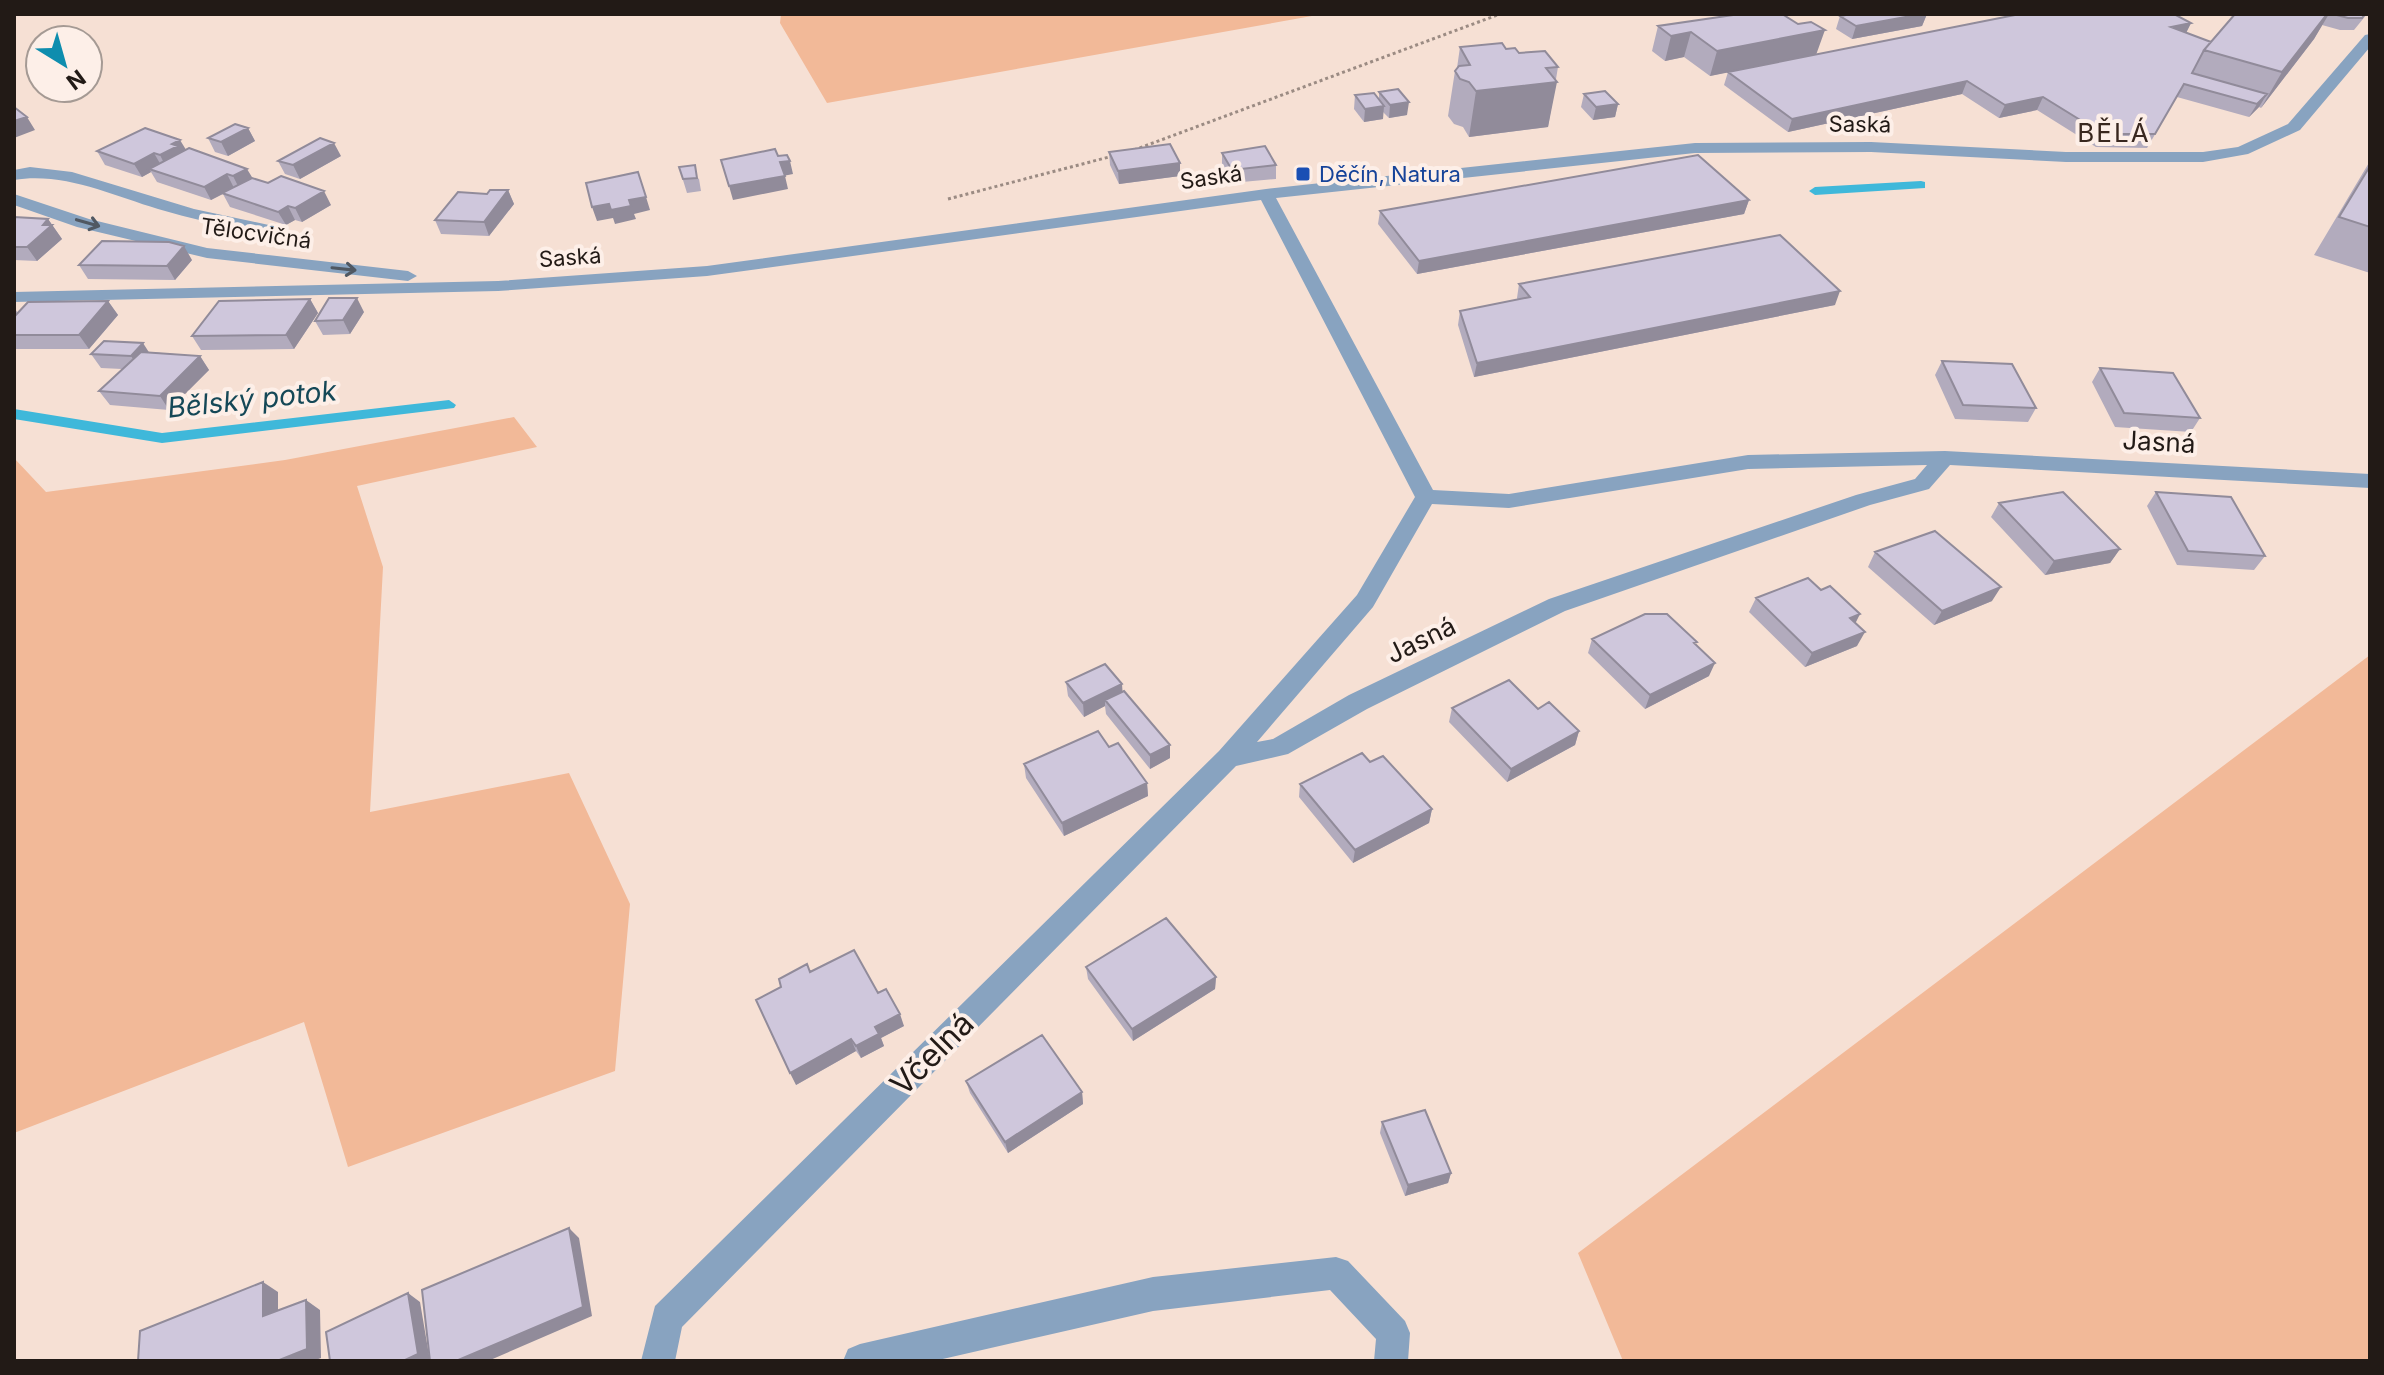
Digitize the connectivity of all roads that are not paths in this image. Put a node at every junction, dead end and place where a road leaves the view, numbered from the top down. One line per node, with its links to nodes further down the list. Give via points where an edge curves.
1 (2370, 38): 3 (street, Saská, via 2294,127 2242,151 2203,157 2066,157 1871,147 1695,148)
2 (14, 175): 5 (street, Tělocvičná, via 49,174)
3 (1266, 194): 6 (street, Saská, via 707,271); 10 (street)
4 (14, 199): 6 (street, Tělocvičná, one-way to 6, via 83,223 207,253)
5 (272, 231)
6 (498, 286): 7 (street, Saská)
7 (14, 297)
8 (1945, 458): 9 (street, Jasná); 10 (street, Jasná, via 1748,462 1509,501); 11 (street, Jasná, via 1922,484 1557,605 1358,702 1279,747)
9 (2370, 481)
10 (1426, 497): 11 (street, via 1365,601)
11 (1228, 758): 12 (street, Včelná, via 667,1318)
12 (658, 1361)
13 (860, 1361): 14 (street, via 1153,1294 1336,1273 1393,1333)
14 (1391, 1361)

